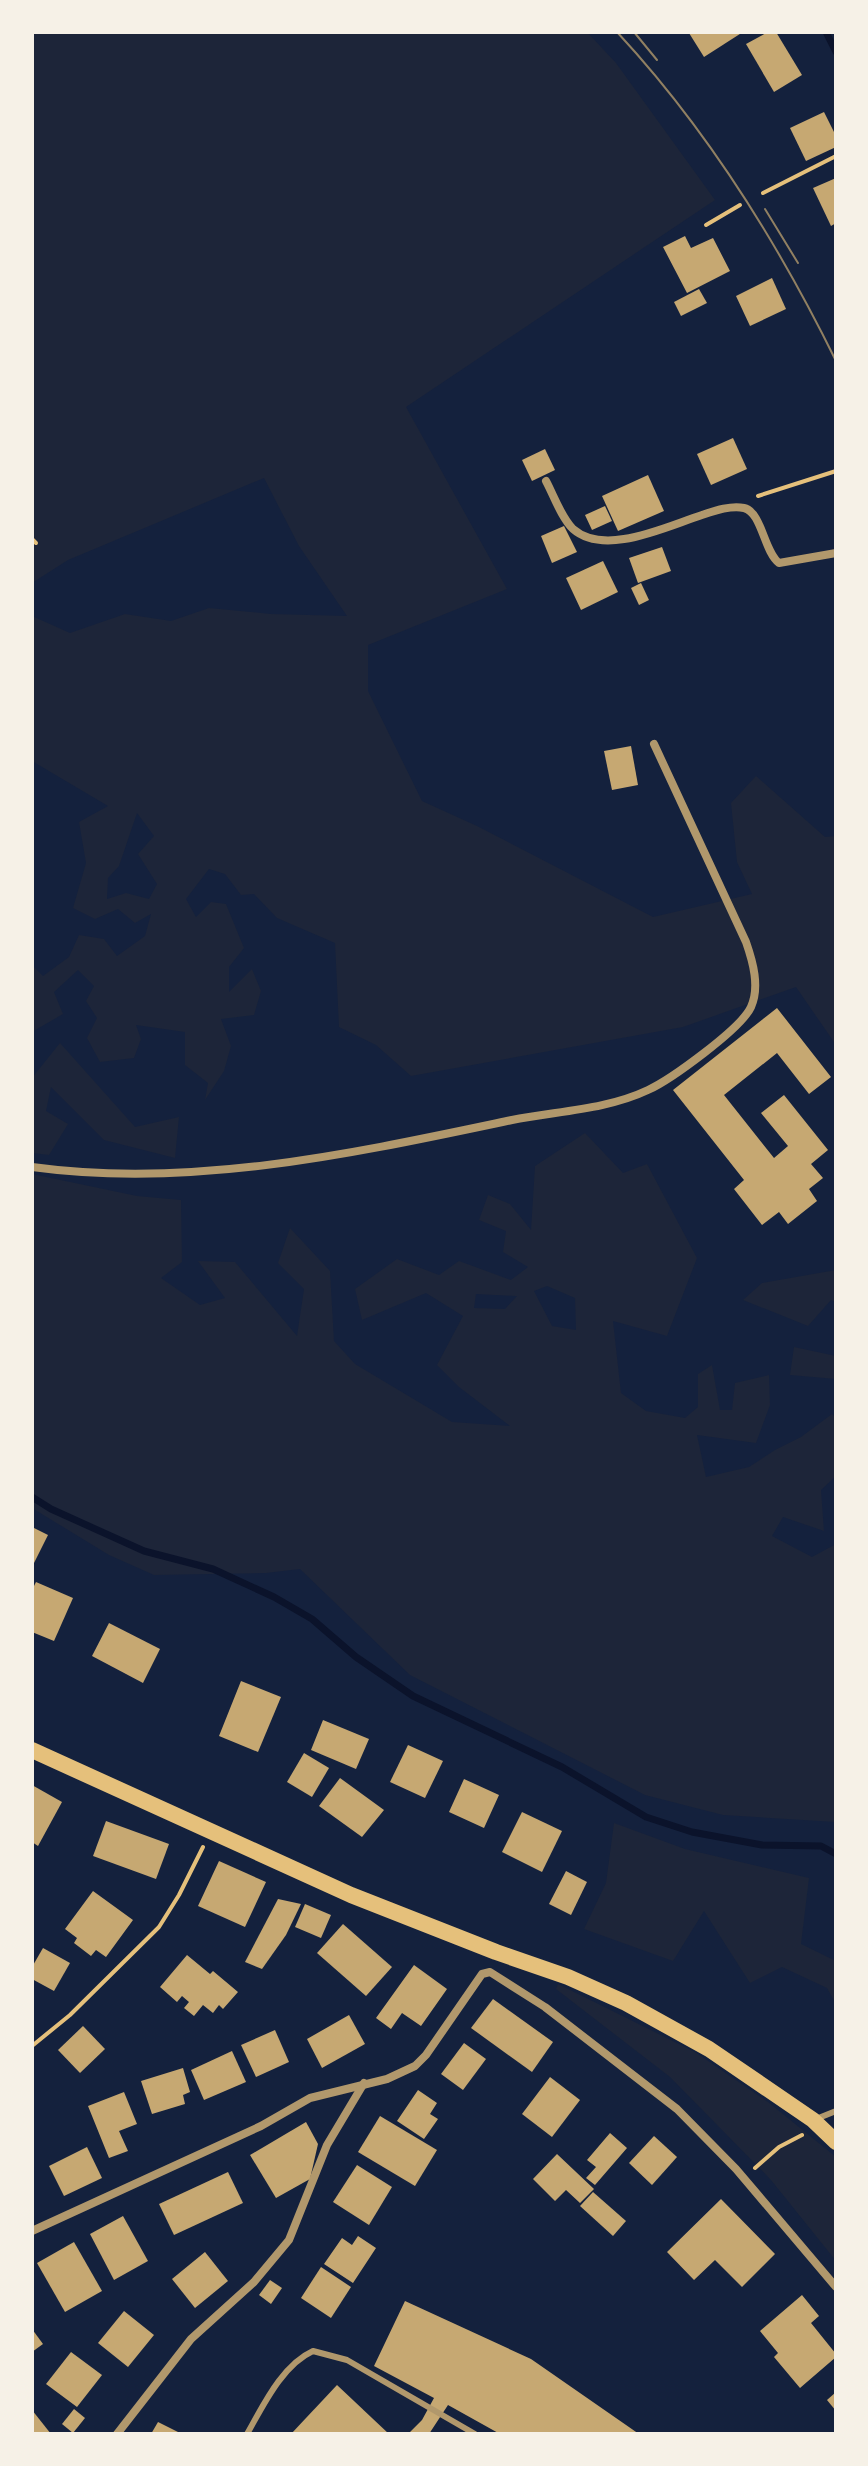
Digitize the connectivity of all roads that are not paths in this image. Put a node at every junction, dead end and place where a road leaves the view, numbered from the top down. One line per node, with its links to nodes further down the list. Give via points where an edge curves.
1 (546, 481): 2 (street, via 571,527 593,540 628,538 743,507 754,515 779,563)
2 (836, 553)
3 (654, 744): 4 (street, via 746,942 754,972 745,1016 669,1078 637,1095 600,1104 277,1165 161,1171)
4 (32, 1167)
5 (32, 1750): 8 (main road, via 351,1895 626,2003 709,2049)
6 (364, 2083): 10 (street, via 310,2098 261,2126); 11 (street, via 401,2073 426,2055 482,1974 490,1972 649,2085 706,2136); 12 (street, via 327,2145 289,2240 254,2282 191,2339)
7 (836, 2111): 8 (lane)
8 (813, 2120): 9 (main road)
9 (832, 2138)
10 (32, 2231)
11 (836, 2287)
12 (117, 2434)
13 (247, 2434): 14 (lane, via 268,2397 298,2360 313,2351 347,2360)
14 (475, 2434)

